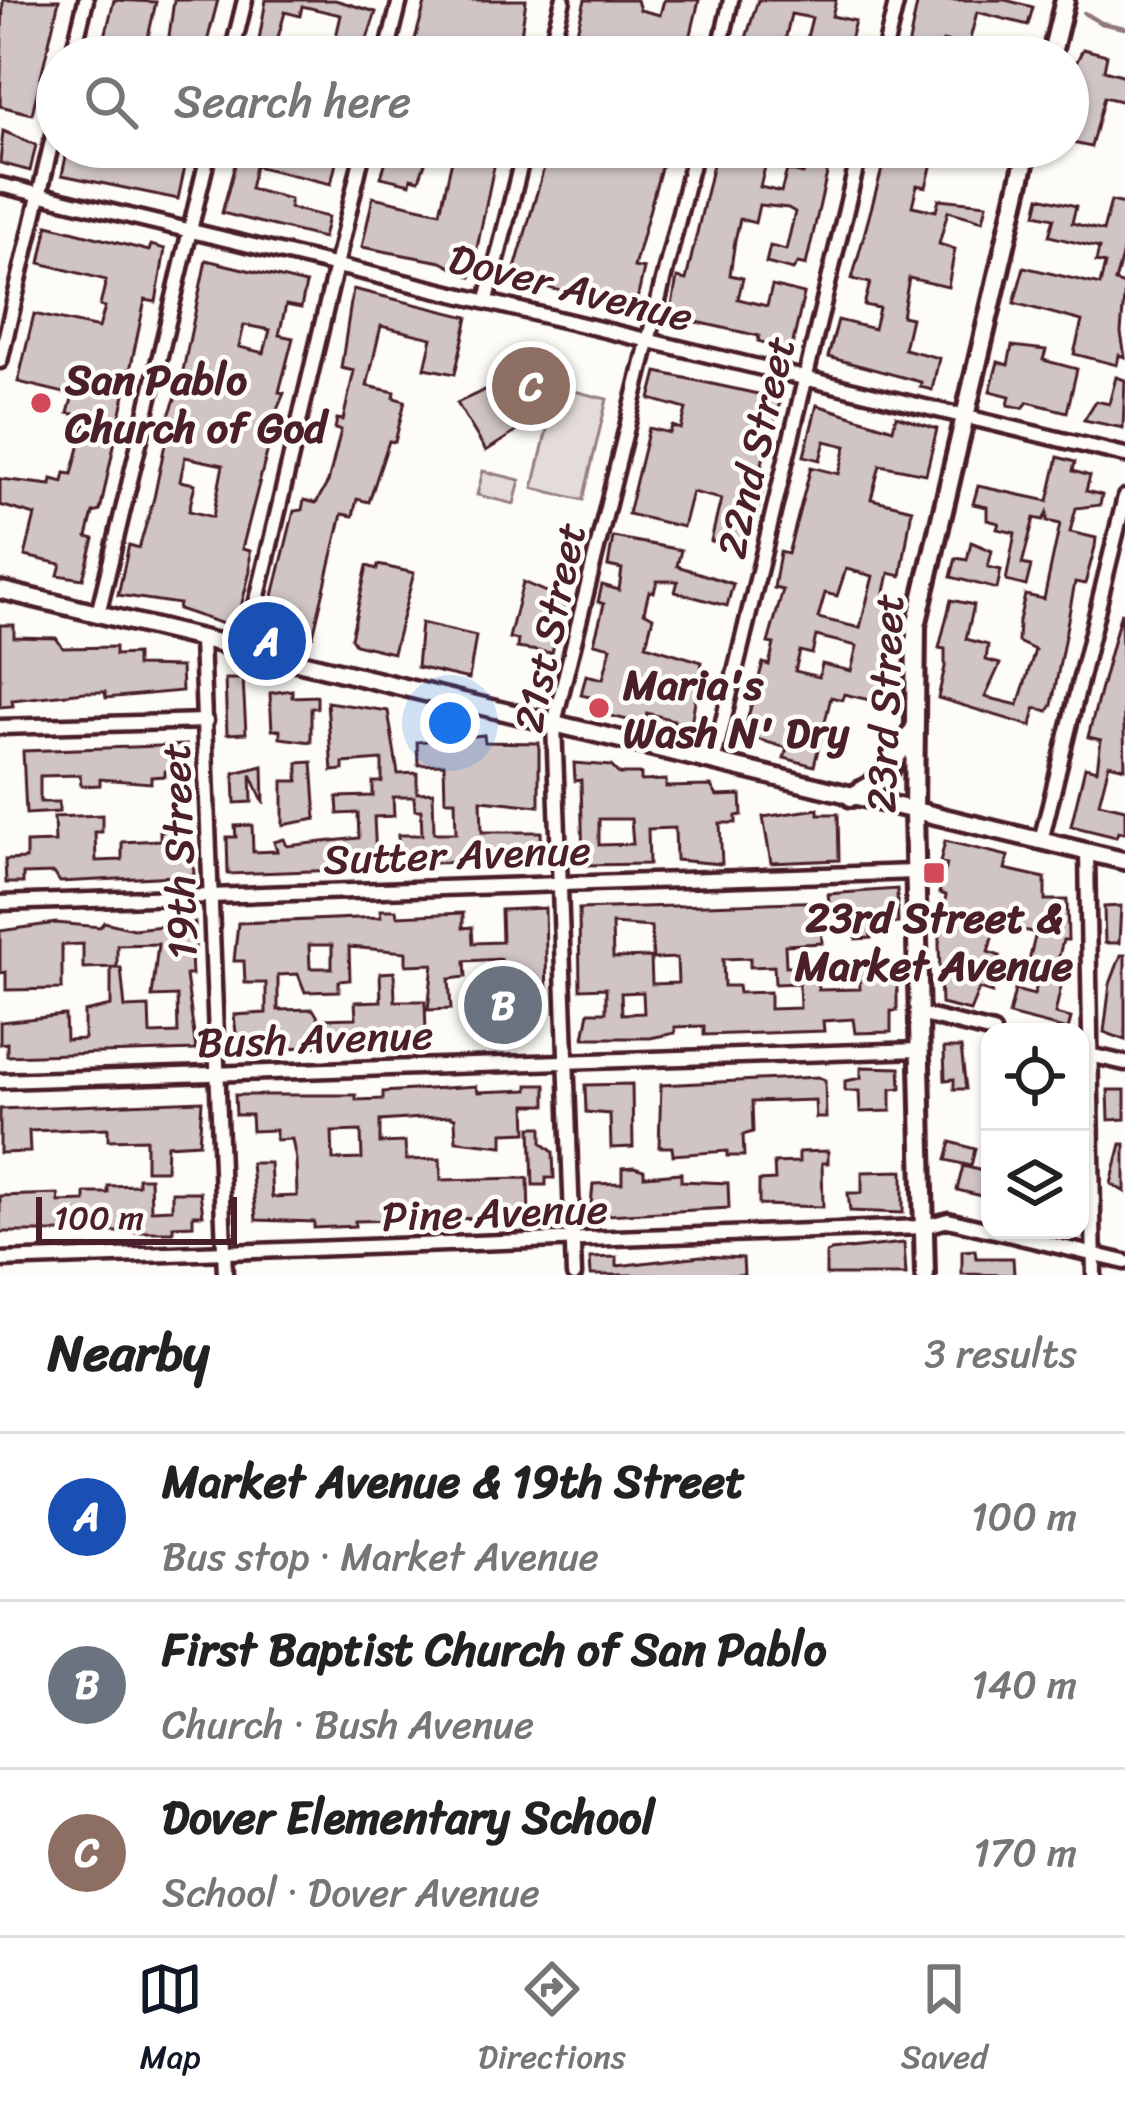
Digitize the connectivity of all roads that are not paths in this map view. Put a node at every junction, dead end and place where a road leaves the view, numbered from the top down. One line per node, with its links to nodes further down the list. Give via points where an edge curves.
1 (86, 0): 8 (street)
2 (244, 0): 9 (street)
3 (400, 0): 10 (street)
4 (562, 0): 11 (street)
5 (731, 0): 12 (street)
6 (897, 0): 13 (street)
7 (1064, 6): 14 (main road)
8 (77, 36)
9 (236, 36)
10 (391, 36)
11 (553, 36)
12 (723, 36)
13 (888, 36)
14 (1056, 36)
15 (45, 168): 23 (street)
16 (205, 168): 24 (street)
17 (359, 168): 25 (street)
18 (521, 168): 26 (street)
19 (691, 168): 27 (street, 21st Street)
20 (856, 168): 29 (street, 22nd Street)
21 (1023, 168): 30 (main road, 23rd Street)
22 (0, 185): 23 (street, Dover Avenue)
23 (39, 194): 24 (street, Dover Avenue); 28 (street)
24 (190, 230): 25 (street, Dover Avenue); 34 (street)
25 (335, 265): 26 (street, Dover Avenue); 36 (street)
26 (487, 300): 27 (street, Dover Avenue)
27 (650, 341): 29 (street, Dover Avenue); 38 (street, 21st Street)
28 (0, 361)
29 (805, 379): 30 (street, Dover Avenue); 41 (street, 22nd Street)
30 (963, 415): 31 (street, Dover Avenue); 40 (main road, 23rd Street, via 920,598)
31 (1125, 455)
32 (1125, 497): 44 (street)
33 (0, 590): 34 (street)
34 (98, 614): 35 (street)
35 (201, 640): 36 (street); 37 (street, 19th Street)
36 (245, 651): 38 (street)
37 (206, 721): 39 (street); 49 (street, 19th Street)
38 (554, 723): 41 (street); 48 (street, 21st Street)
39 (0, 727)
40 (913, 731): 42 (main road, via 883,778); 43 (main road, 23rd Street)
41 (713, 763): 42 (street)
42 (851, 796): 43 (street)
43 (914, 812): 44 (street); 47 (main road, 23rd Street)
44 (1041, 841): 45 (street)
45 (1087, 852): 46 (street); 52 (street)
46 (1125, 861)
47 (915, 872): 48 (street, Sutter Avenue); 51 (main road, 23rd Street)
48 (560, 884): 49 (street, Sutter Avenue); 56 (street, 21st Street)
49 (212, 896): 50 (street, Sutter Avenue); 58 (street, 19th Street)
50 (0, 903)
51 (919, 1014): 53 (street); 54 (main road, 23rd Street)
52 (1084, 1023)
53 (981, 1029)
54 (920, 1050): 56 (street, Bush Avenue); 61 (main road, 23rd Street)
55 (1089, 1055): 57 (street)
56 (566, 1062): 58 (street, Bush Avenue); 64 (street, 21st Street)
57 (1125, 1064)
58 (218, 1074): 59 (street, Bush Avenue); 65 (street, 19th Street)
59 (0, 1082)
60 (1087, 1131): 66 (street)
61 (923, 1227): 62 (street, Pine Avenue, via 948,1220); 64 (street, Pine Avenue); 71 (main road, 23rd Street)
62 (981, 1228)
63 (1027, 1239): 66 (street, Pine Avenue)
64 (573, 1243): 65 (street, Pine Avenue); 70 (street, 21st Street)
65 (224, 1254): 67 (street, Pine Avenue); 69 (street, 19th Street)
66 (1093, 1255): 68 (street, Pine Avenue); 72 (street)
67 (0, 1260)
68 (1125, 1262)
69 (225, 1275)
70 (574, 1275)
71 (925, 1275)
72 (1094, 1275)

